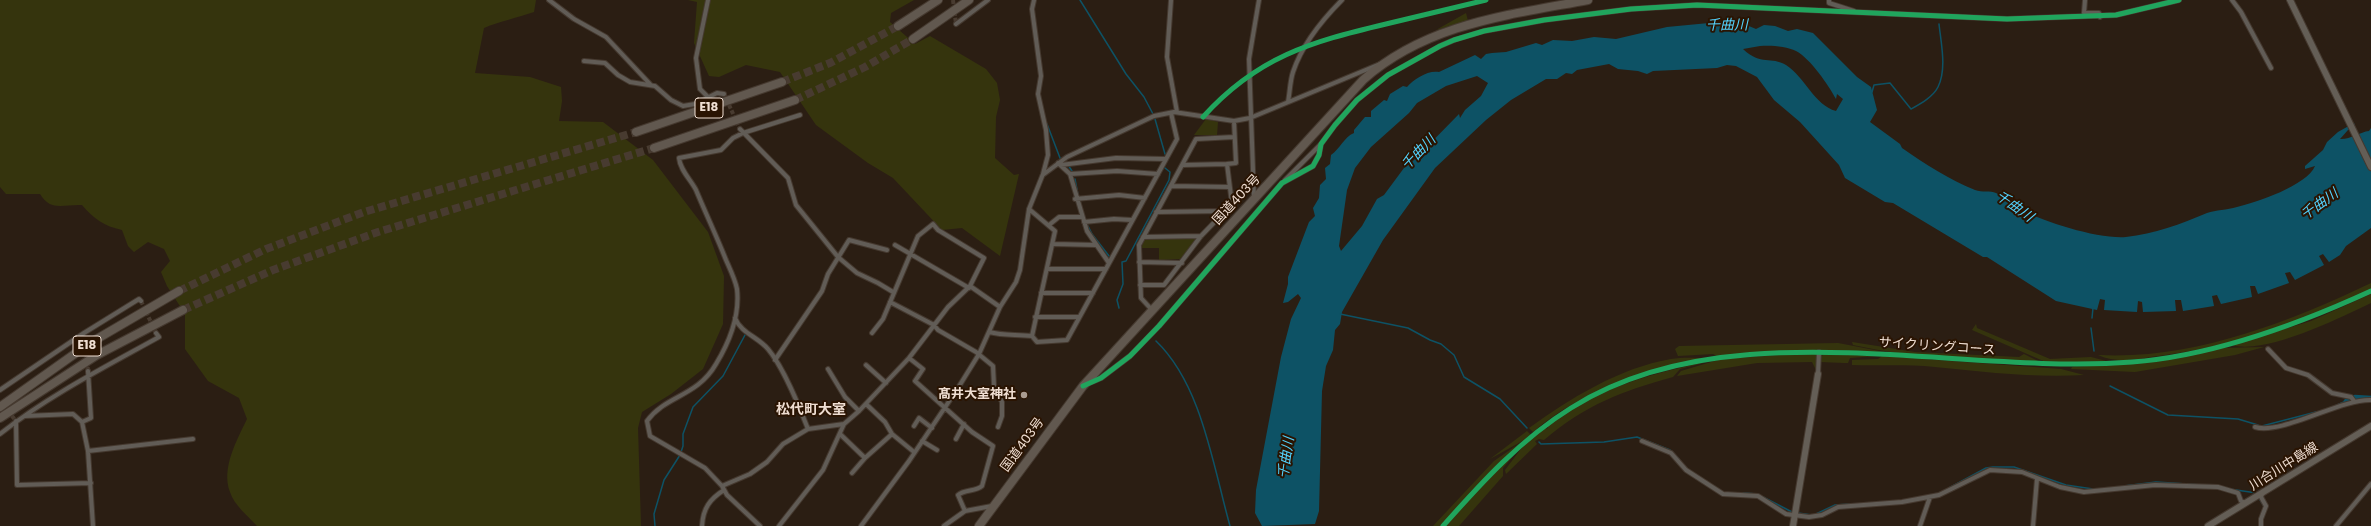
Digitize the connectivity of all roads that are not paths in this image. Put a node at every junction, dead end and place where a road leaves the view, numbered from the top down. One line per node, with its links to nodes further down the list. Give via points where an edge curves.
1 (548, 0): 26 (street, via 574,19 606,37)
2 (708, 0): 28 (street, via 696,58 700,89)
3 (938, 0): 20 (highway)
4 (969, 0): 21 (highway)
5 (988, 0): 19 (street)
6 (1034, 0): 48 (street, via 1032,9 1041,76 1038,94 1048,145)
7 (1171, 0): 31 (street, via 1167,57)
8 (1259, 0): 34 (street, via 1248,59)
9 (1342, 0): 30 (street, via 1330,11 1293,71)
10 (1588, 0): 16 (highway, 国道403号)
11 (1829, 0): 17 (street, via 1829,3)
12 (2085, 0): 18 (street, via 2084,13 2099,13)
13 (2179, 0): 18 (street, via 2143,10)
14 (2232, 0): 24 (street)
15 (2290, 0): 47 (main road)
16 (1558, 3): 23 (highway, 国道403号, via 1448,29)
17 (1856, 12): 18 (street, via 2007,19); 41 (street, via 1697,5 1575,16 1484,31 1440,46 1388,75 1357,100)
18 (2100, 17)
19 (956, 24)
20 (898, 26)
21 (913, 39)
22 (584, 61): 26 (street, via 605,63 623,78 636,84)
23 (1382, 62): 30 (street); 36 (highway, 国道403号)
24 (2271, 68)
25 (782, 82): 38 (highway, E18)
26 (650, 85): 28 (street, via 683,106)
27 (724, 94): 28 (street, via 717,93)
28 (709, 98)
29 (796, 100): 42 (highway, E18)
30 (1288, 102): 34 (street)
31 (1177, 112): 32 (street); 35 (street)
32 (1171, 113): 43 (street, via 1177,139); 44 (street, via 1154,116)
33 (800, 115): 39 (street)
34 (1250, 118): 35 (street); 56 (street)
35 (1234, 121): 40 (street)
36 (1318, 128): 41 (street); 56 (highway, 国道403号)
37 (740, 129): 39 (street)
38 (636, 132)
39 (743, 133): 71 (street, via 788,178 796,205); 90 (street, via 733,138 721,150 679,158 680,165 695,188 736,287)
40 (1234, 137): 45 (street, via 1236,163); 46 (street, via 1196,139)
41 (1324, 140): 51 (street); 51 (street, via 1313,166)
42 (654, 148)
43 (1166, 159): 44 (street, via 1116,158); 50 (street)
44 (1060, 164): 48 (street); 49 (street)
45 (1227, 164): 46 (street); 53 (street)
46 (1183, 165): 52 (street)
47 (2371, 167)
48 (1043, 174): 57 (street)
49 (1070, 174): 50 (street, via 1117,170); 55 (street)
50 (1158, 174): 54 (street)
51 (1282, 183): 107 (street, via 1130,356 1101,378)
52 (1171, 186): 53 (street); 59 (street)
53 (1229, 187): 58 (street, via 1232,204)
54 (1145, 198): 55 (street, via 1118,195); 61 (street)
55 (1076, 199): 60 (street)
56 (1254, 199): 87 (highway, 国道403号)
57 (1029, 209): 63 (street); 85 (street, via 1020,270 1016,282)
58 (1225, 211): 59 (street); 64 (street)
59 (1156, 212): 65 (street)
60 (1082, 217): 62 (street); 63 (street, via 1059,217)
61 (1132, 220): 62 (street); 73 (street)
62 (1084, 222): 67 (street)
63 (1049, 225): 66 (street, via 1055,231)
64 (1201, 236): 65 (street); 74 (street)
65 (1143, 237): 72 (street, via 1139,245)
66 (1054, 244): 67 (street); 75 (street)
67 (1096, 245): 73 (street)
68 (894, 246): 70 (street)
69 (886, 250): 71 (street, via 849,240)
70 (911, 254): 78 (street); 78 (street, via 920,232 933,224 938,230 984,258); 80 (street)
71 (838, 257): 80 (street, via 857,274); 100 (street, via 822,291)
72 (1139, 262): 74 (street); 77 (street)
73 (1109, 263): 76 (street)
74 (1182, 263): 77 (street, via 1164,285)
75 (1048, 269): 76 (street); 82 (street)
76 (1106, 269): 81 (street)
77 (1140, 285): 87 (street, via 1141,298)
78 (969, 287): 85 (street); 91 (street)
79 (179, 291): 113 (highway, E18, via 90,343)
80 (893, 292): 84 (street)
81 (1093, 293): 82 (street); 89 (street)
82 (1041, 294): 88 (street)
83 (141, 301): 108 (street, via 139,299)
84 (890, 302): 91 (street); 94 (street, via 883,319)
85 (1000, 307): 92 (street)
86 (183, 310): 116 (highway, E18, via 91,359)
87 (1152, 310): 107 (highway, 国道403号)
88 (1035, 317): 89 (street); 95 (street)
89 (1080, 317): 95 (street, via 1067,340 1037,342)
90 (735, 318): 100 (street, via 738,326 768,349); 142 (street, via 727,342 710,373 693,390 656,409 647,421 650,436 705,468)
91 (934, 325): 98 (street, via 938,330); 99 (street)
92 (989, 332): 95 (street, via 1003,336); 98 (street)
93 (156, 333): 105 (street, via 159,337)
94 (872, 333)
95 (1032, 336)
96 (2268, 349): 110 (street, via 2286,368 2308,376 2332,393 2351,397)
97 (1819, 352): 104 (street)
98 (979, 354): 112 (street); 123 (street, via 993,366 994,386 1002,402 1002,416)
99 (909, 358): 106 (street); 112 (street, via 923,369 915,381)
100 (775, 360): 126 (street, via 799,405)
101 (866, 365): 106 (street)
102 (828, 369): 114 (street)
103 (88, 371): 105 (street)
104 (1818, 374): 148 (main road)
105 (88, 376): 115 (street); 118 (street, via 91,418)
106 (886, 383): 111 (street)
107 (1083, 386): 146 (highway, 国道403号)
108 (0, 390)
109 (2371, 400): 110 (street)
110 (2354, 401): 124 (street, via 2289,423 2264,428)
111 (866, 404): 114 (street); 129 (street, via 885,422)
112 (945, 406): 120 (street); 125 (street)
113 (0, 407)
114 (858, 411): 119 (street)
115 (25, 416): 117 (street); 118 (street, via 73,414)
116 (0, 418)
117 (16, 421): 127 (street); 140 (street, via 17,485)
118 (82, 422): 135 (street)
119 (844, 424): 126 (street); 128 (street)
120 (964, 424): 131 (street); 147 (street, via 993,446 982,486 958,495)
121 (914, 426): 125 (street, via 919,418)
122 (2371, 426): 143 (main road, 川合川中島線)
123 (998, 427)
124 (2255, 427)
125 (932, 428): 132 (street)
126 (808, 429): 142 (street, via 783,444 767,462 750,474)
127 (0, 434)
128 (840, 434): 137 (street); 152 (street, via 824,470)
129 (892, 434): 136 (street); 137 (street)
130 (193, 439): 135 (street)
131 (956, 439)
132 (922, 441): 134 (street); 136 (street)
133 (1642, 441): 148 (street, via 1671,454 1686,470 1723,494 1758,496 1786,514)
134 (937, 450)
135 (88, 451): 140 (street)
136 (914, 452): 153 (street)
137 (866, 458): 138 (street)
138 (852, 472)
139 (2036, 479): 144 (street, via 2022,472 1990,470); 145 (street, via 2084,492 2155,485 2218,487 2238,493 2241,501); 158 (street)
140 (91, 483): 149 (street)
141 (2371, 484): 161 (street)
142 (723, 488): 150 (street, via 706,506); 151 (street, via 727,496)
143 (2262, 494): 145 (main road, 川合川中島線); 160 (street, via 2266,506)
144 (1930, 497): 148 (street, via 1838,507 1822,515); 157 (street)
145 (2246, 504): 159 (main road, 川合川中島線)
146 (993, 506): 147 (street); 155 (highway, 国道403号)
147 (965, 511): 154 (street)
148 (1795, 516): 156 (main road)
149 (93, 526)
150 (702, 526)
151 (760, 526)
152 (779, 526)
153 (861, 526)
154 (944, 526)
155 (978, 526)
156 (1793, 526)
157 (1920, 526)
158 (2033, 526)
159 (2208, 526)
160 (2261, 526)
161 (2336, 526)

